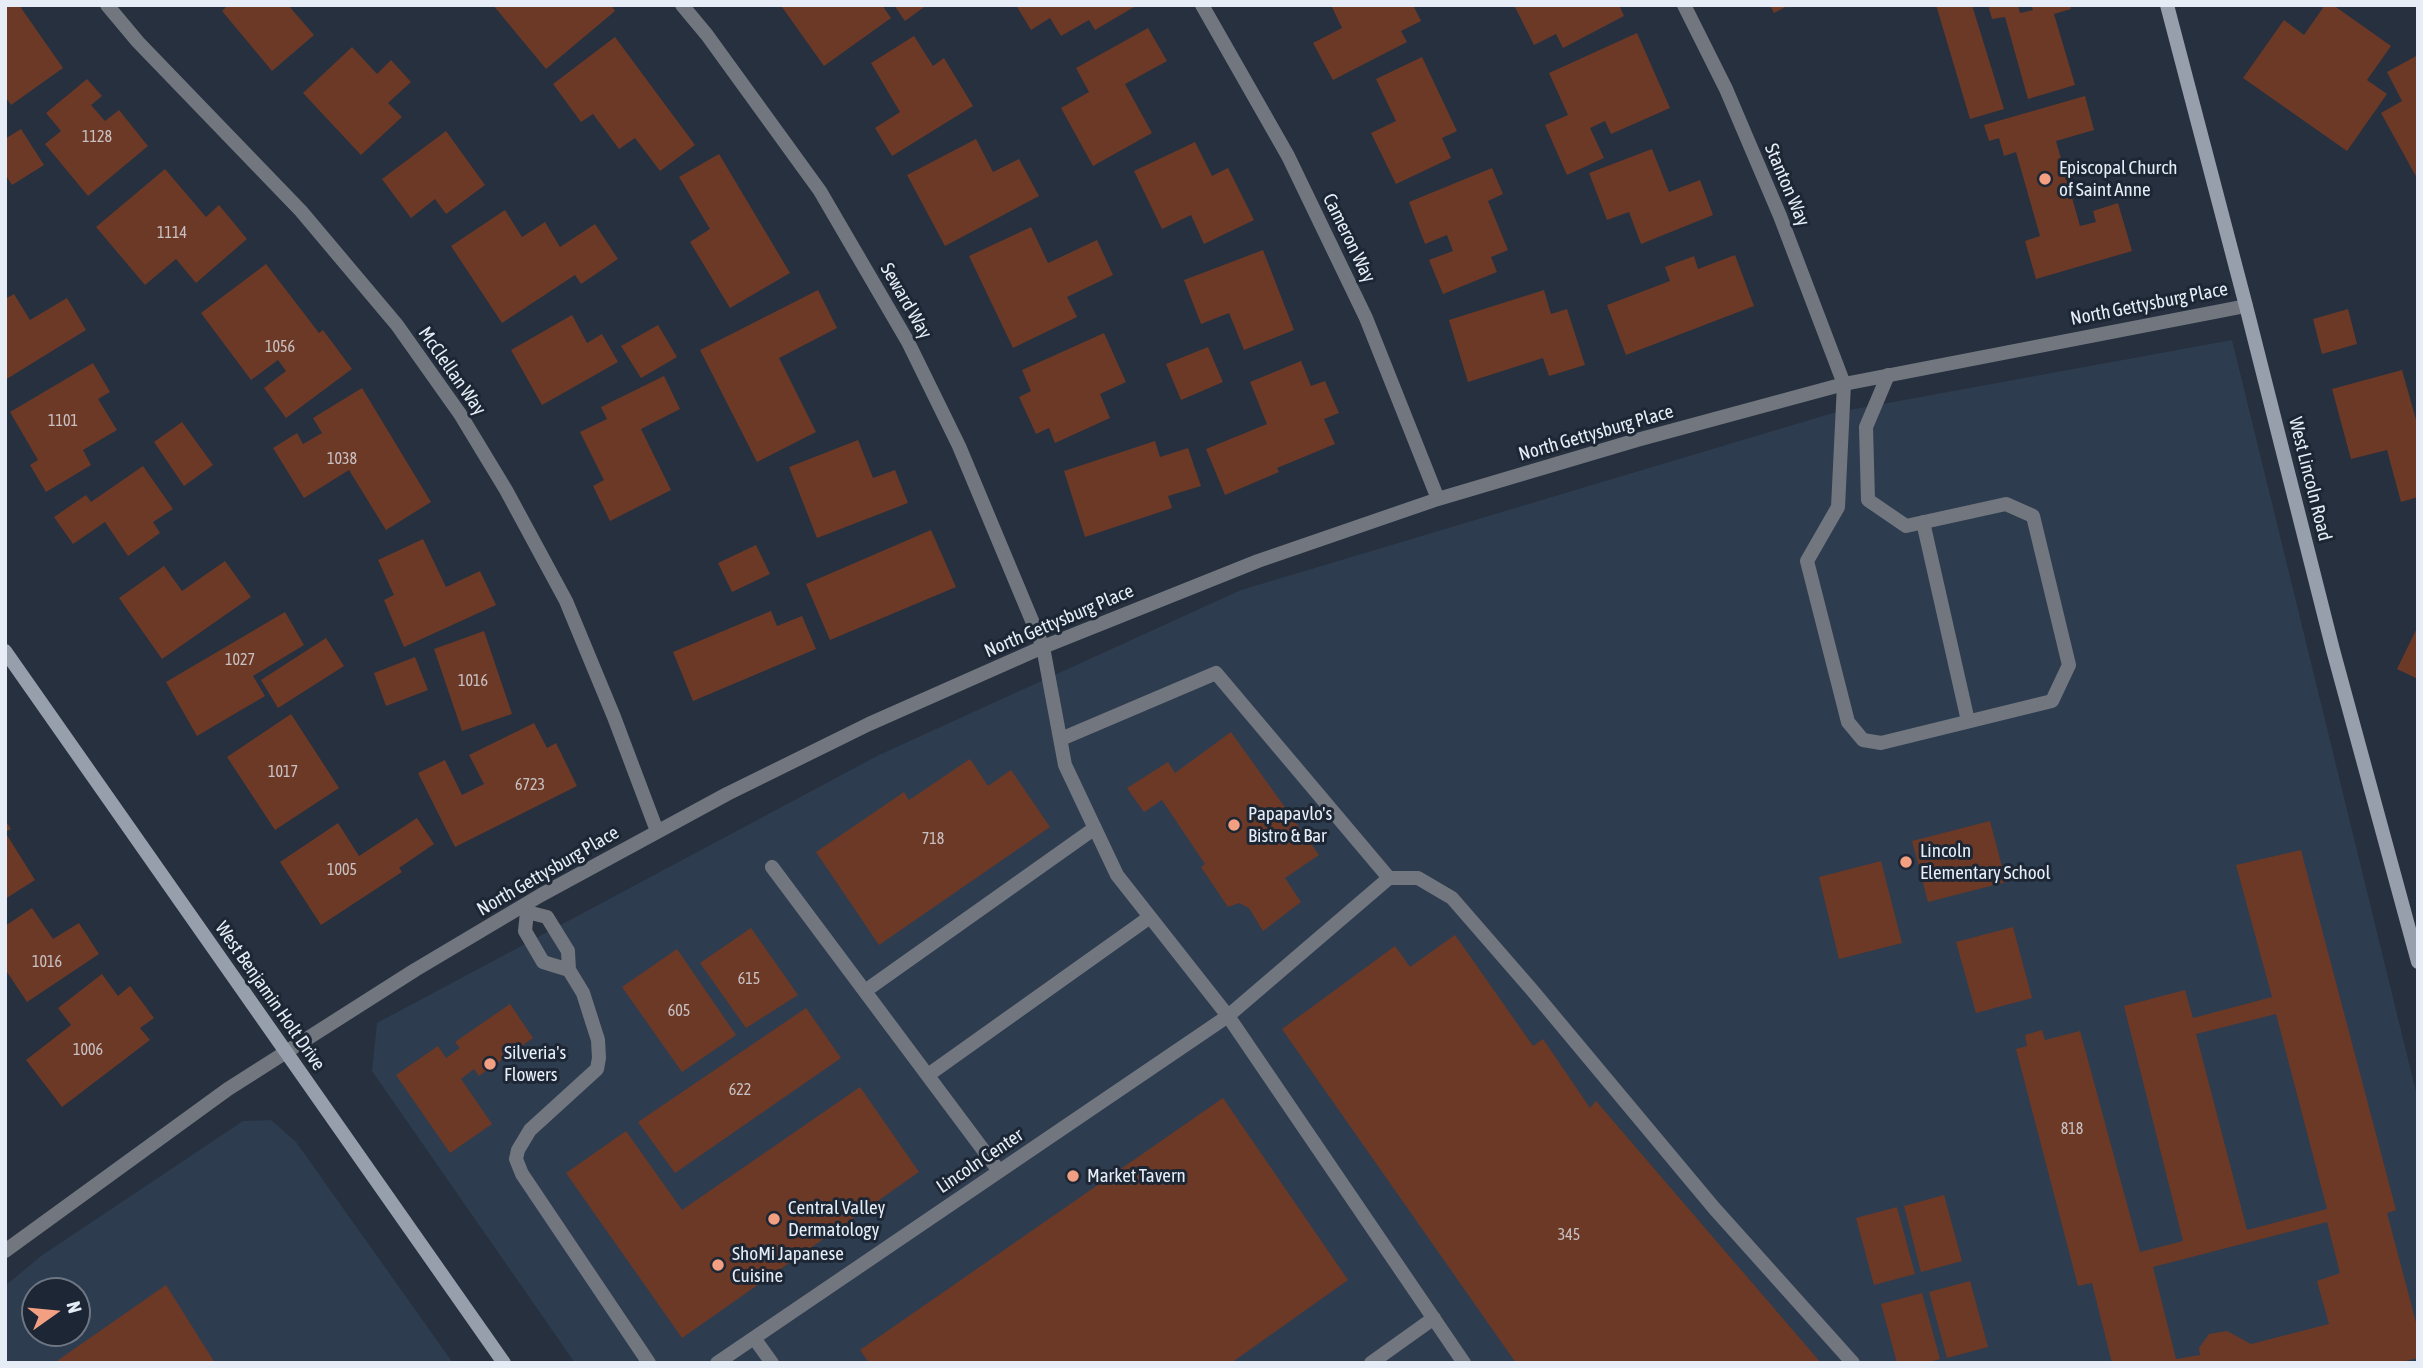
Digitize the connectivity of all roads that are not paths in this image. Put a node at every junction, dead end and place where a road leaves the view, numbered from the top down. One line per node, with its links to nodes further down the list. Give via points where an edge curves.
1 (107, 5): 16 (street, McClellan Way, via 301,211 397,325 460,414 566,601)
2 (682, 5): 11 (street, Seward Way, via 820,191 908,342 959,446)
3 (1202, 5): 9 (street, Cameron Way, via 1288,156 1366,318)
4 (1684, 5): 8 (street, Stanton Way, via 1780,216)
5 (2166, 5): 6 (street, West Lincoln Road)
6 (2246, 306): 7 (street, North Gettysburg Place); 21 (street, West Lincoln Road)
7 (1888, 375): 8 (street, North Gettysburg Place); 10 (street, via 1866,427 1868,500 1906,526)
8 (1844, 384): 9 (street, North Gettysburg Place); 13 (street, via 1838,507 1807,561 1848,722 1863,740 1881,743)
9 (1438, 499): 11 (street, North Gettysburg Place, via 1258,561)
10 (1923, 523): 13 (street); 13 (street, via 2006,504 2032,516 2069,665 2052,701)
11 (1043, 647): 14 (street); 16 (street, North Gettysburg Place, via 869,724)
12 (5, 651): 25 (street, West Benjamin Holt Drive)
13 (1968, 721)
14 (1061, 739): 15 (street, via 1065,765); 18 (street, via 1216,673)
15 (1095, 828): 20 (street, via 1117,875); 23 (street)
16 (657, 831): 19 (street, North Gettysburg Place)
17 (772, 867): 23 (street)
18 (1388, 878): 24 (street, Lincoln Center); 37 (street, via 1418,878 1452,898 1714,1208)
19 (525, 909): 22 (street, via 547,917 568,951); 22 (street, via 525,931 543,962); 25 (street, North Gettysburg Place, via 415,970)
20 (1150, 917): 24 (street); 26 (street)
21 (2418, 962)
22 (569, 970): 32 (street, via 583,993 598,1040 597,1069 530,1130 516,1159)
23 (865, 991): 26 (street)
24 (1228, 1016): 27 (street, Lincoln Center); 29 (street)
25 (286, 1052): 28 (street, North Gettysburg Place); 31 (street, West Benjamin Holt Drive)
26 (928, 1075): 27 (street)
27 (999, 1171): 30 (street, Lincoln Center)
28 (5, 1251)
29 (1434, 1318): 35 (street); 36 (street)
30 (754, 1338): 33 (street, Lincoln Center); 34 (street)
31 (504, 1363)
32 (649, 1363)
33 (717, 1363)
34 (772, 1363)
35 (1371, 1363)
36 (1464, 1363)
37 (1853, 1363)

